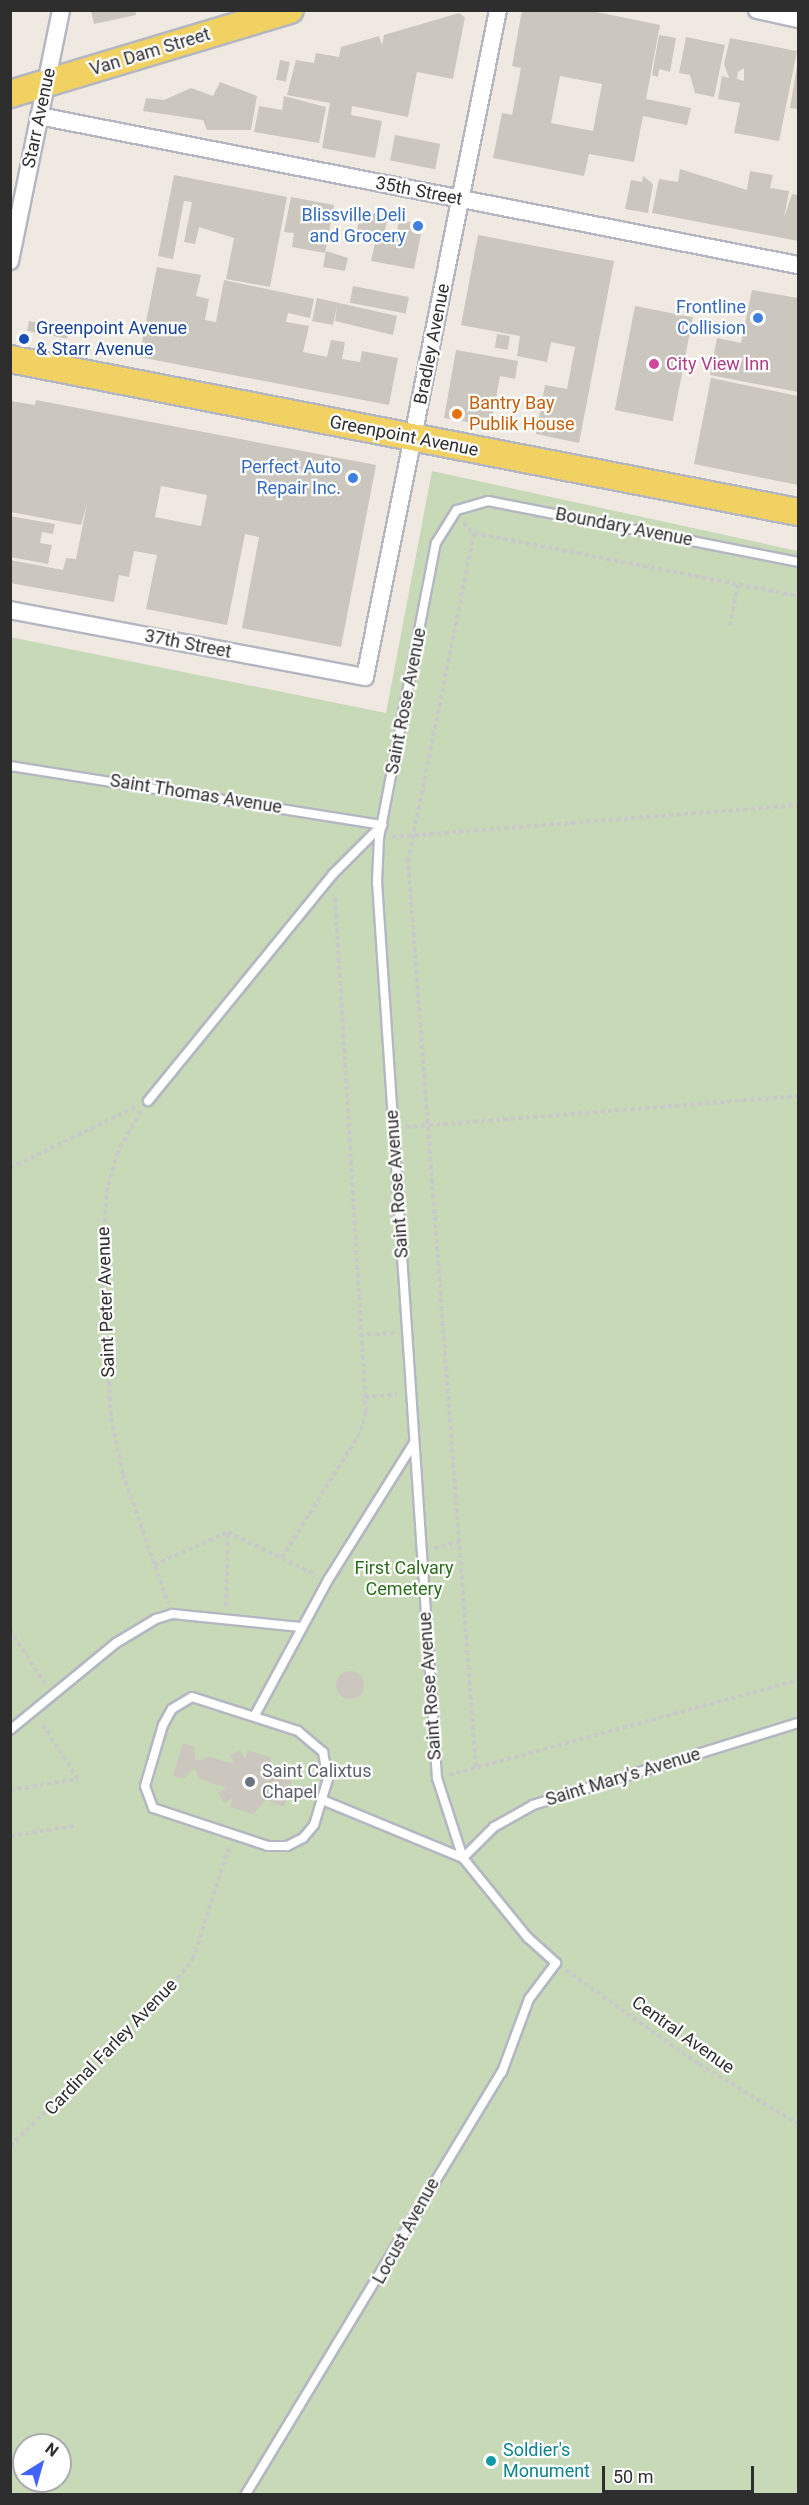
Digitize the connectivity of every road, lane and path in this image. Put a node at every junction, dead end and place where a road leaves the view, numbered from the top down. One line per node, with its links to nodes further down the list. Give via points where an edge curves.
1 (61, 10): 6 (street, Starr Avenue)
2 (290, 10): 6 (main road, Van Dam Street)
3 (498, 10): 9 (street, Bradley Avenue)
4 (757, 10): 5 (street)
5 (798, 18)
6 (47, 82): 7 (main road, Van Dam Street); 8 (street, Starr Avenue)
7 (10, 94)
8 (39, 116): 9 (street, 35th Street); 10 (street, Starr Avenue)
9 (460, 200): 11 (street, 35th Street); 13 (street, Bradley Avenue)
10 (10, 261)
11 (798, 265)
12 (10, 359): 13 (main road, Greenpoint Avenue)
13 (414, 439): 14 (main road, Greenpoint Avenue); 21 (street, Bradley Avenue)
14 (798, 512)
15 (452, 515): 16 (lane, Boundary Avenue, via 472,503 495,501); 24 (lane, Saint Rose Avenue, via 436,543)
16 (798, 562)
17 (738, 584): 18 (path); 20 (path); 25 (path, via 474,532)
18 (798, 596)
19 (10, 610): 21 (street, 37th Street)
20 (730, 626)
21 (365, 677)
22 (10, 766): 24 (lane, Saint Thomas Avenue)
23 (798, 805): 25 (path)
24 (382, 825): 26 (lane, Saint Rose Avenue); 27 (lane)
25 (411, 836): 26 (path); 30 (path, via 409,889)
26 (379, 838): 32 (lane, Saint Rose Avenue, via 377,882)
27 (333, 874): 29 (lane); 33 (path)
28 (798, 1096): 30 (path)
29 (148, 1101): 31 (path); 41 (path, Saint Peter Avenue, via 112,1170 102,1269 111,1418)
30 (425, 1126): 38 (path)
31 (10, 1168)
32 (406, 1333): 33 (path); 34 (lane, Saint Rose Avenue)
33 (360, 1335): 35 (path)
34 (410, 1393): 35 (path); 36 (lane, Saint Rose Avenue)
35 (365, 1396): 40 (path, via 361,1431)
36 (414, 1443): 39 (lane, Saint Rose Avenue); 42 (lane)
37 (228, 1532): 40 (path); 41 (path); 44 (path)
38 (458, 1542): 39 (path); 53 (path)
39 (421, 1550): 54 (lane, Saint Rose Avenue)
40 (282, 1558): 42 (path)
41 (154, 1565): 43 (path, Saint Peter Avenue)
42 (328, 1580): 45 (lane)
43 (172, 1614): 44 (lane); 48 (lane, via 130,1632)
44 (226, 1621): 45 (lane)
45 (301, 1627): 50 (lane)
46 (10, 1630): 48 (path)
47 (798, 1680): 53 (path)
48 (52, 1694): 49 (lane)
49 (34, 1710): 52 (lane); 55 (path, via 78,1779)
50 (255, 1714): 56 (lane, via 308,1737 323,1752 329,1769); 59 (lane, via 203,1698 179,1703 163,1725 146,1778 146,1794 159,1812)
51 (798, 1723): 60 (lane, Saint Mary's Avenue, via 533,1805 494,1827)
52 (10, 1730)
53 (476, 1767): 54 (path)
54 (437, 1778): 60 (lane, Saint Rose Avenue)
55 (10, 1790)
56 (322, 1800): 59 (lane, via 314,1825 297,1843 278,1847); 60 (lane)
57 (74, 1826): 58 (path)
58 (10, 1836)
59 (232, 1836): 63 (path, Cardinal Farley Avenue, via 193,1959 154,2008)
60 (463, 1858): 61 (lane, via 528,1938)
61 (556, 1963): 62 (path, Central Avenue, via 699,2064); 64 (lane, Locust Avenue, via 529,1999 501,2072)
62 (798, 2124)
63 (10, 2146)
64 (246, 2494)

